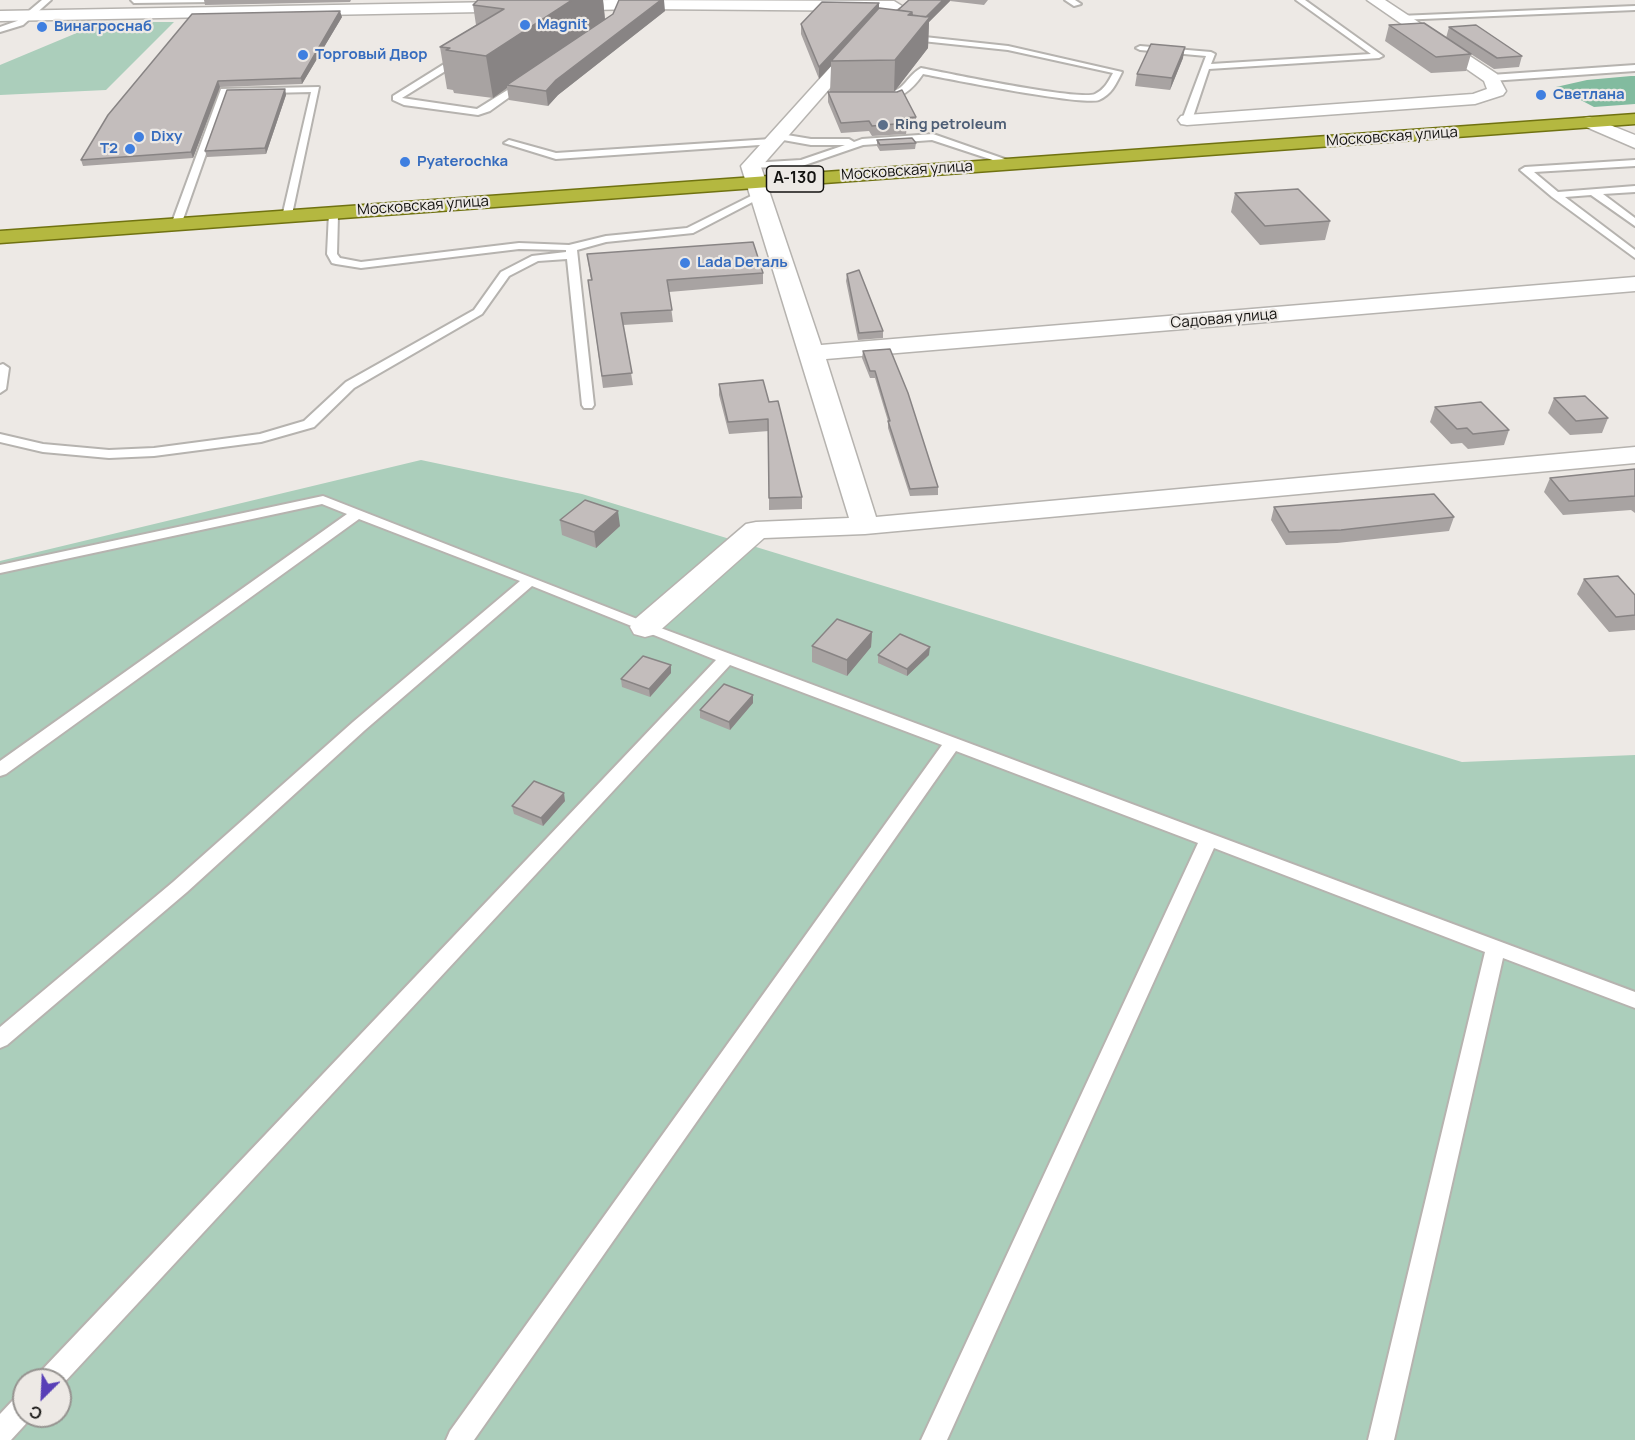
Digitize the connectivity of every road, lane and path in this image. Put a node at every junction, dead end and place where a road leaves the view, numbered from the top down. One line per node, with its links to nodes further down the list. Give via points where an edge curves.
1 (47, 0): 12 (lane)
2 (211, 0): 6 (lane)
3 (1300, 0): 19 (lane, via 1379,56)
4 (1375, 0): 14 (street)
5 (1623, 0): 10 (lane)
6 (135, 1): 11 (street)
7 (645, 2): 8 (street); 9 (street, via 615,10 492,13)
8 (898, 3): 27 (street, via 816,98)
9 (477, 4): 11 (street)
10 (1635, 7): 14 (lane)
11 (123, 14): 12 (street)
12 (30, 15): 13 (street); 15 (lane)
13 (0, 16)
14 (1399, 18): 22 (street)
15 (0, 30)
16 (893, 36): 23 (lane, via 1008,48 1118,72 1110,88 1095,98 921,71 897,97)
17 (467, 44): 21 (lane, via 452,63 396,98 478,112)
18 (1140, 48): 19 (lane, via 1211,54)
19 (1206, 68): 25 (lane)
20 (1635, 68): 22 (lane)
21 (534, 76)
22 (1491, 78): 25 (street, via 1497,91 1475,99)
23 (875, 97)
24 (1635, 118): 26 (highway, Московская улица / А-130)
25 (1187, 120): 31 (street)
26 (1590, 122): 29 (street); 31 (highway, Московская улица / А-130)
27 (773, 139): 28 (lane); 30 (lane, via 556,156); 34 (street)
28 (862, 142): 33 (lane, via 933,136); 34 (lane)
29 (1635, 142)
30 (509, 143)
31 (1215, 149): 33 (highway, Московская улица / А-130)
32 (1635, 163): 37 (lane, via 1525,170)
33 (1014, 164): 34 (highway, Московская улица / А-130)
34 (755, 181): 40 (highway, Московская улица / А-130); 44 (lane, via 688,231 606,238); 47 (street)
35 (1635, 189): 36 (lane)
36 (1593, 192): 37 (lane); 39 (lane)
37 (1557, 195): 45 (lane)
38 (333, 215): 44 (lane, via 332,254 336,261 361,265 519,246 561,246)
39 (1630, 216): 41 (lane)
40 (287, 217): 42 (highway, Московская улица / А-130); 42 (lane, via 316,89 224,91)
41 (1635, 223)
42 (176, 225): 43 (highway, Московская улица / А-130)
43 (0, 237)
44 (572, 252): 50 (lane); 51 (lane, via 536,258 505,274 478,312 350,385 309,424 261,438 154,452 108,454 43,448)
45 (1635, 255)
46 (1635, 284): 47 (street, Садовая улица)
47 (812, 353): 54 (street)
48 (3, 368): 49 (lane)
49 (0, 389)
50 (588, 405)
51 (0, 438)
52 (1635, 455): 54 (street)
53 (357, 514): 55 (lane, via 323,500); 56 (lane); 60 (lane)
54 (865, 526): 57 (street, via 756,530)
55 (0, 569)
56 (530, 580): 57 (lane); 64 (lane)
57 (645, 627): 58 (lane)
58 (727, 658): 59 (lane); 65 (lane)
59 (952, 743): 61 (lane); 68 (lane)
60 (0, 770)
61 (1209, 839): 62 (lane); 69 (lane)
62 (1496, 948): 63 (lane); 70 (lane)
63 (1635, 999)
64 (0, 1039)
65 (61, 1368)
66 (12, 1420): 67 (lane)
67 (0, 1433)
68 (459, 1440)
69 (934, 1440)
70 (1381, 1440)

